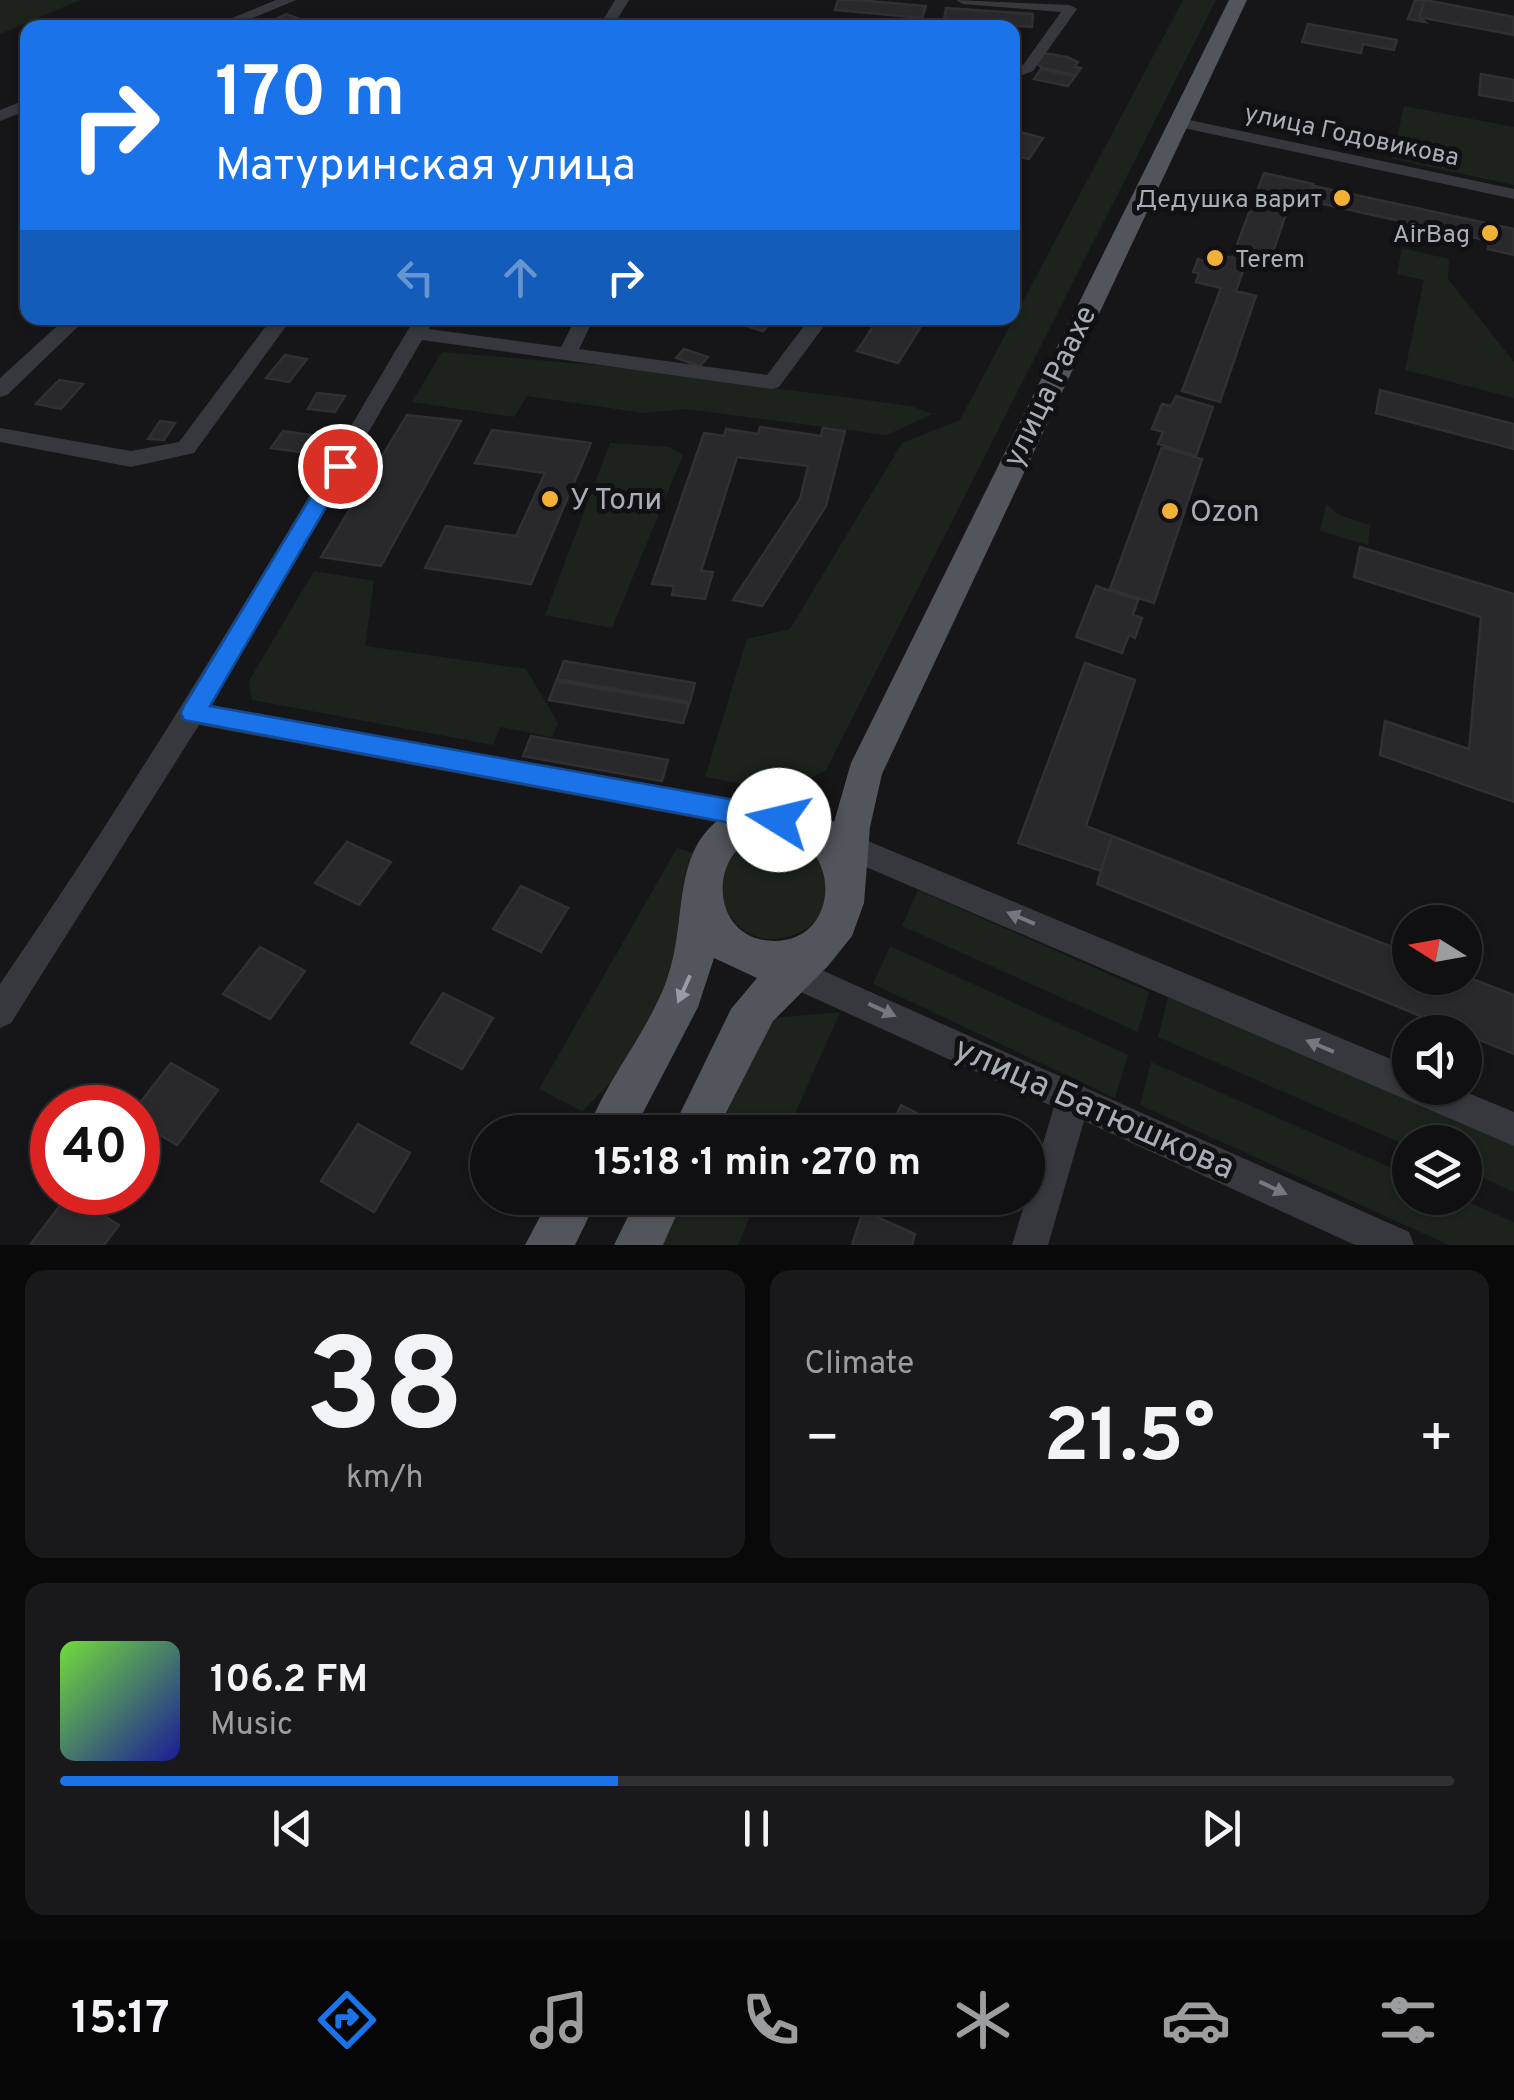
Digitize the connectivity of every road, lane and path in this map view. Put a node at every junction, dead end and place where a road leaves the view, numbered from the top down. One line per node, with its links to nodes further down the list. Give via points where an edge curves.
1 (290, 0): 4 (street)
2 (963, 0): 5 (street, via 1070,9)
3 (1238, 0): 6 (main road, улица Раахе)
4 (236, 20)
5 (1020, 72)
6 (1180, 123): 7 (street, улица Годовикова); 17 (main road, улица Раахе)
7 (1514, 194)
8 (70, 325): 14 (street)
9 (277, 325): 15 (street, via 186,448 130,459)
10 (421, 325): 13 (street); 16 (street)
11 (581, 325): 13 (street)
12 (815, 325): 13 (street, via 772,382)
13 (566, 354)
14 (0, 390)
15 (0, 435)
16 (193, 713): 18 (street); 25 (street)
17 (864, 774): 19 (main road, via 829,808); 20 (main road)
18 (683, 804): 19 (street); 21 (street, via 704,835)
19 (779, 820): 20 (main road); 21 (main road, via 732,832 714,848)
20 (839, 853): 22 (main road, via 847,907); 26 (street, one-way to 20)
21 (701, 881): 23 (main road, via 714,931); 29 (main road, one-way to 29, via 692,970)
22 (823, 942): 23 (main road, via 796,956); 24 (main road)
23 (749, 955): 24 (street, улица Батюшкова)
24 (792, 972): 27 (street, улица Батюшкова, one-way to 27); 30 (main road, via 746,1024)
25 (0, 1012)
26 (1392, 1077)
27 (1074, 1097): 36 (street); 37 (street, улица Батюшкова, one-way to 37)
28 (1458, 1105): 31 (street)
29 (618, 1115)
30 (701, 1115)
31 (1514, 1129)
32 (566, 1215): 34 (main road)
33 (653, 1215): 35 (main road)
34 (550, 1245)
35 (638, 1245)
36 (1030, 1245)
37 (1396, 1245)

